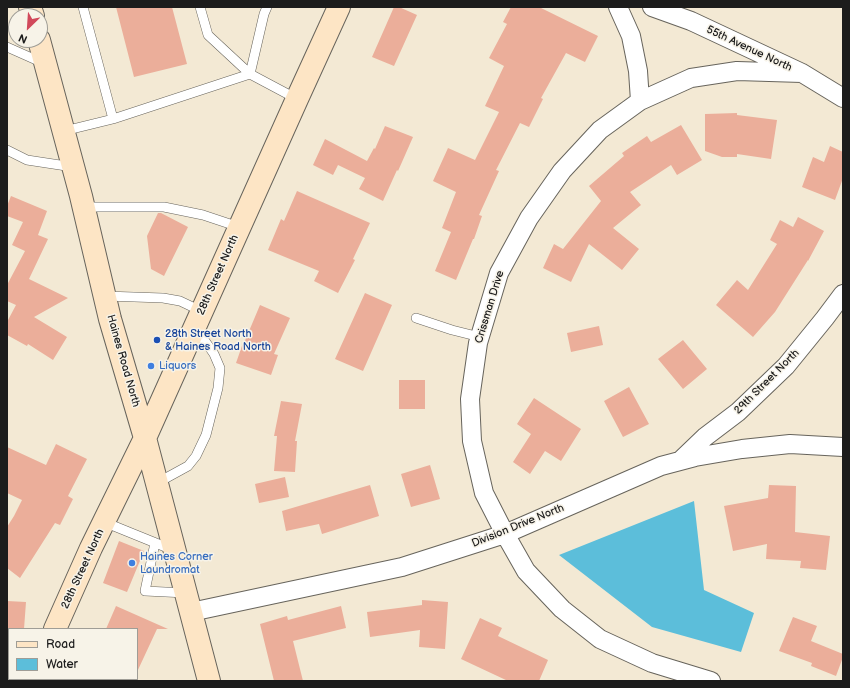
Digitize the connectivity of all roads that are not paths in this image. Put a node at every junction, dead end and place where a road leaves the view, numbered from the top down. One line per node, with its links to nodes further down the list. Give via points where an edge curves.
1 (83, 7): 15 (lane)
2 (200, 7): 11 (lane, via 208,35)
3 (267, 7): 11 (lane)
4 (339, 7): 13 (street, 28th Street North)
5 (618, 7): 14 (street, via 631,36 638,71)
6 (652, 7): 10 (street, 55th Avenue North, via 691,21)
7 (7, 48): 9 (lane)
8 (41, 48): 9 (street, Haines Road North)
9 (46, 64): 16 (street, Haines Road North)
10 (802, 73): 12 (street, 55th Avenue North); 14 (street, Crissman Drive, via 737,71 691,78)
11 (250, 74): 13 (lane); 15 (lane)
12 (843, 98)
13 (297, 99): 20 (street, 28th Street North)
14 (640, 101): 26 (street, Crissman Drive, via 600,130 562,171 529,218 499,273)
15 (113, 119): 16 (lane)
16 (63, 131): 18 (street, Haines Road North)
17 (7, 150): 18 (lane, via 27,160)
18 (73, 167): 19 (street, Haines Road North)
19 (84, 208): 20 (lane, via 164,207 203,215); 22 (street, Haines Road North)
20 (239, 227): 23 (street, 28th Street North)
21 (843, 294): 29 (street, 29th Street North, via 786,366 738,412 705,437)
22 (105, 296): 23 (lane, via 163,298 180,301); 27 (street, Haines Road North)
23 (202, 311): 25 (street, 28th Street North)
24 (416, 318): 26 (lane)
25 (193, 331): 27 (street, 28th Street North); 30 (lane, via 205,341 214,354 220,368 218,388 206,435 196,456 188,466)
26 (480, 338): 32 (street, Crissman Drive, via 470,399 472,441 484,493)
27 (145, 438): 30 (street, Haines Road North); 31 (street, 28th Street North)
28 (843, 447): 29 (street, Division Drive North, via 790,444 742,449)
29 (680, 461): 32 (street, Division Drive North, via 661,466)
30 (157, 483): 33 (street, Haines Road North)
31 (104, 522): 33 (lane); 35 (street, 28th Street North)
32 (505, 534): 34 (street, Division Drive North, via 402,568); 37 (street, Crissman Drive, via 526,571 562,609 600,639 652,664)
33 (165, 547): 34 (street, Haines Road North); 34 (lane, via 145,591)
34 (189, 602): 36 (street, Haines Road North)
35 (55, 628)
36 (209, 681)
37 (711, 681)

